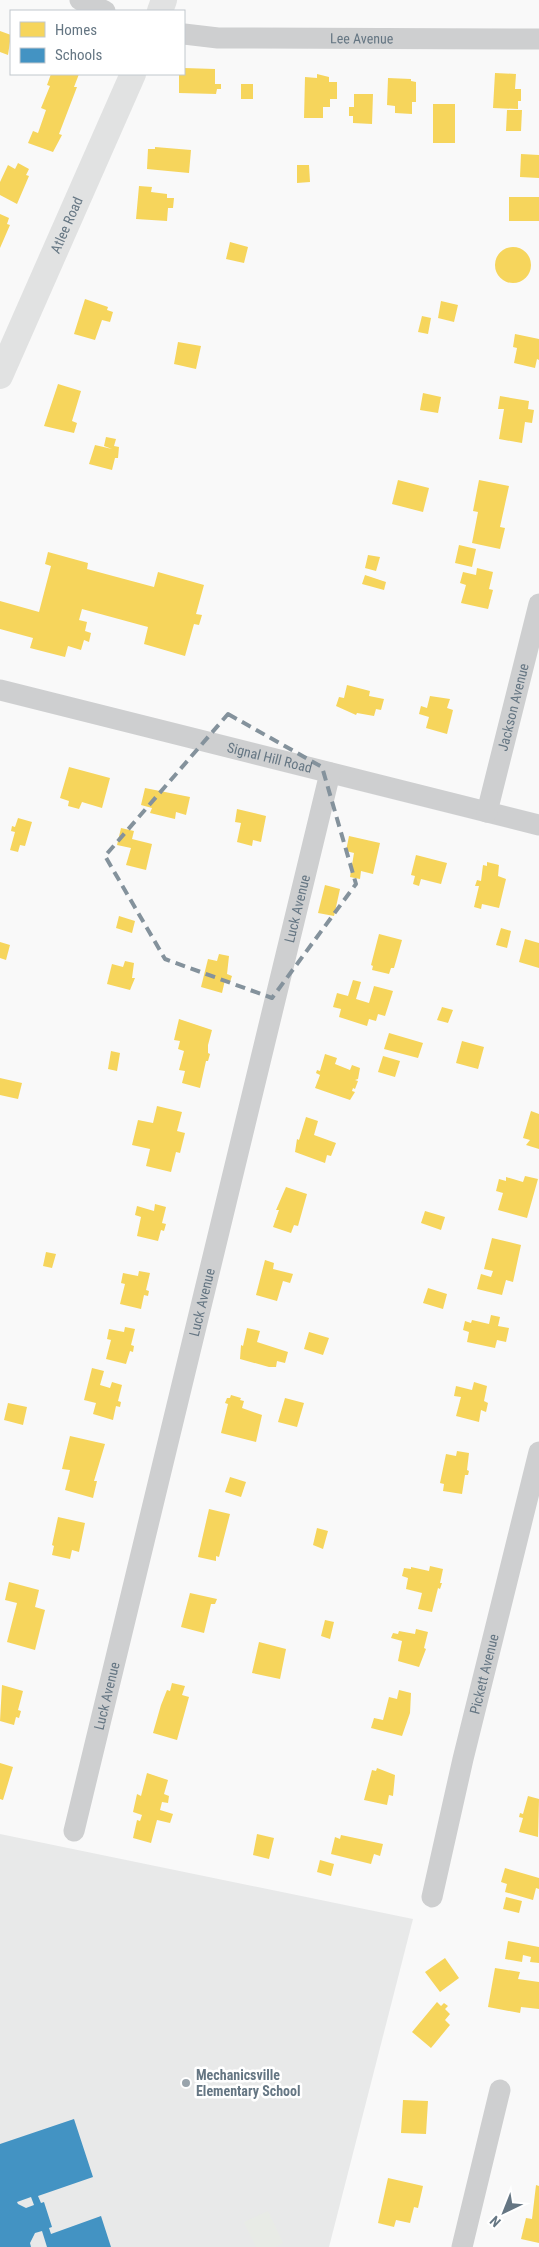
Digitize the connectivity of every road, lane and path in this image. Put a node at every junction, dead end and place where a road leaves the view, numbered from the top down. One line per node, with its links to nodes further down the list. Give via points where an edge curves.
1 (80, 0): 2 (street)
2 (103, 10)
3 (185, 34): 4 (street, Lee Avenue, via 218,38)
4 (539, 39)
5 (133, 75): 6 (main road, Atlee Road)
6 (6, 344): 7 (main road, Atlee Road)
7 (0, 376)
8 (539, 604): 11 (street, Jackson Avenue)
9 (0, 690): 10 (street, Signal Hill Road)
10 (330, 773): 11 (street, Signal Hill Road); 14 (street, Luck Avenue)
11 (487, 812): 12 (street, Signal Hill Road)
12 (539, 824)
13 (539, 1452): 15 (street, Pickett Avenue)
14 (74, 1831)
15 (432, 1897)
16 (500, 2090): 17 (street)
17 (462, 2247)

